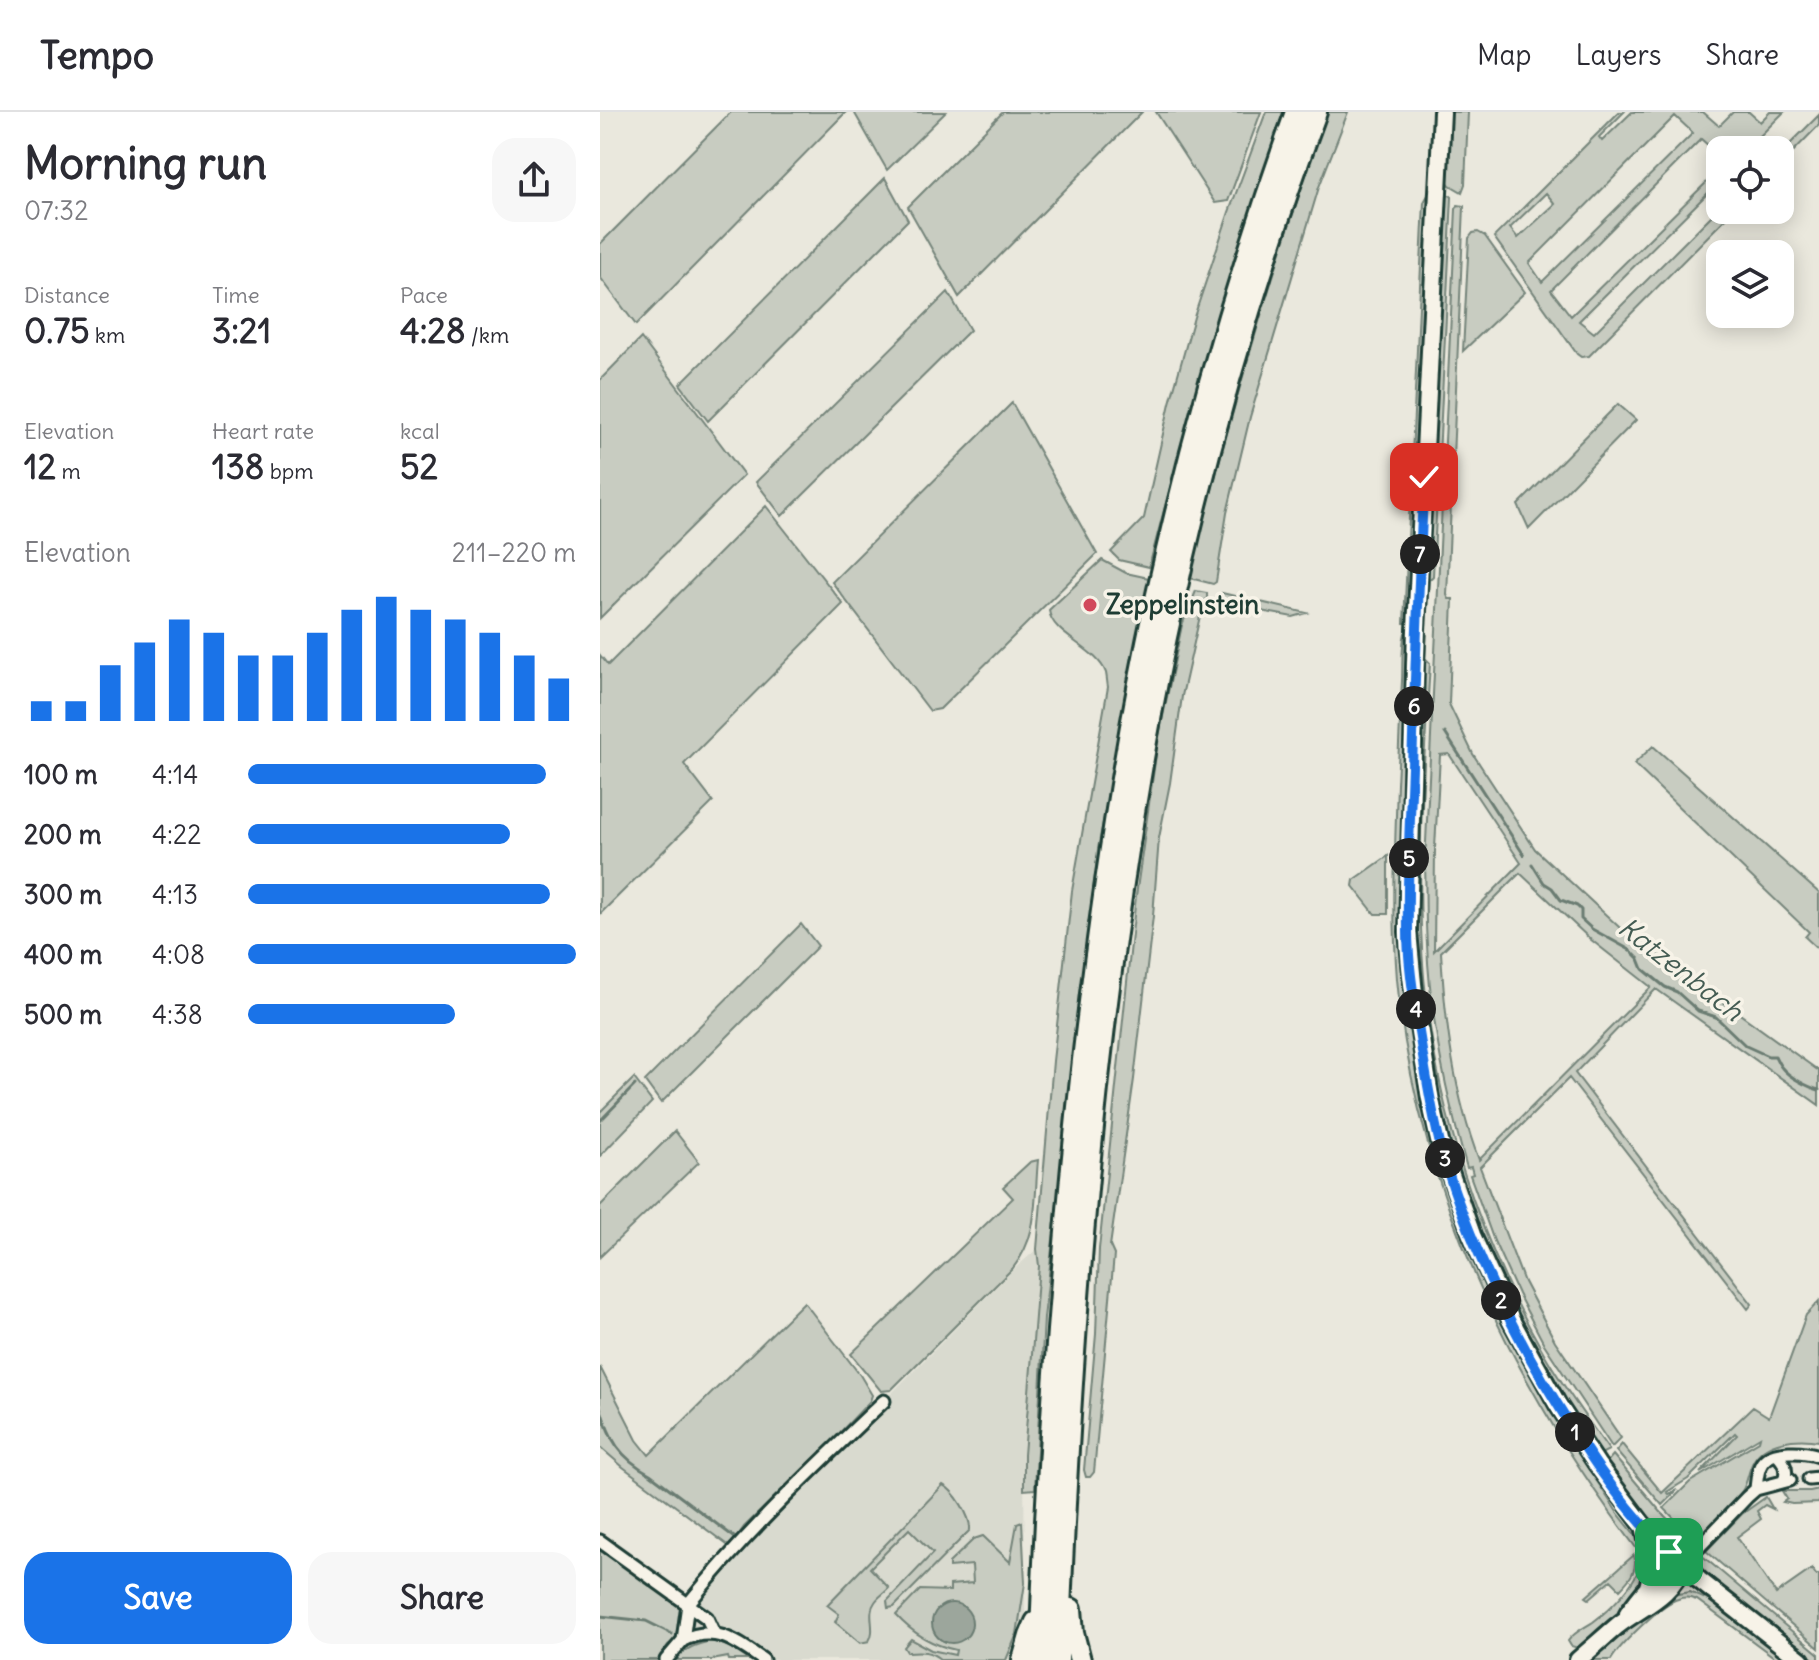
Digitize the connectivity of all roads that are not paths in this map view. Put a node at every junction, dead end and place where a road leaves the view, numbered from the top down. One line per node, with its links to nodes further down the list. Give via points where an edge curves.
1 (1296, 112): 15 (highway, via 1196,435 1156,600 1120,788 1069,1195)
2 (1316, 112): 10 (highway, via 1268,249 1219,417 1143,758 1091,1156)
3 (1442, 112): 8 (main road, via 1416,630 1408,932 1414,994 1441,1146 1485,1266 1558,1405)
4 (884, 1401): 14 (street, via 807,1474)
5 (1776, 1454): 6 (street); 7 (street, via 1762,1462); 7 (street, via 1787,1481)
6 (1819, 1456)
7 (1756, 1489): 11 (street)
8 (1643, 1525): 11 (main road); 13 (main road)
9 (600, 1541): 14 (street)
10 (1063, 1553): 22 (highway); 23 (highway)
11 (1682, 1565): 12 (main road); 13 (main road, via 1665,1571)
12 (1709, 1588): 13 (main road); 25 (main road)
13 (1653, 1592): 24 (main road)
14 (688, 1604): 16 (street, via 707,1618); 17 (street)
15 (1042, 1608): 20 (highway); 21 (highway)
16 (714, 1633): 17 (street); 19 (street)
17 (683, 1640): 18 (street)
18 (666, 1660)
19 (763, 1660)
20 (1023, 1660)
21 (1040, 1660)
22 (1058, 1660)
23 (1080, 1660)
24 (1578, 1660)
25 (1801, 1660)

